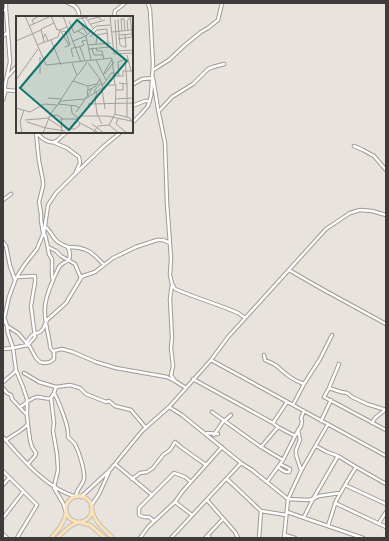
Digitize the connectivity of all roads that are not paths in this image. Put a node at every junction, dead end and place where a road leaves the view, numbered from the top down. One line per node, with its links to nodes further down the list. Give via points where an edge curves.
1 (6, 3): 6 (street)
2 (68, 3): 7 (street, via 74,5)
3 (125, 3): 8 (street, via 115,11)
4 (148, 3): 13 (street)
5 (222, 3): 13 (street, via 218,20)
6 (4, 10): 9 (street)
7 (79, 16)
8 (114, 16)
9 (8, 31): 10 (street); 14 (street, via 10,62)
10 (3, 36)
11 (224, 64): 22 (street, via 208,70 193,84 172,97)
12 (16, 67): 14 (street)
13 (153, 70): 15 (street)
14 (7, 78): 17 (street)
15 (153, 78): 16 (street, via 142,79); 20 (street); 22 (street)
16 (133, 84)
17 (4, 90): 18 (street); 19 (street)
18 (16, 91)
19 (3, 100)
20 (150, 101): 21 (street, via 145,100); 23 (street)
21 (133, 106)
22 (158, 112): 38 (street, via 165,143)
23 (133, 122)
24 (36, 133): 36 (street, via 43,181 39,202)
25 (37, 133): 28 (street, via 47,141)
26 (65, 133): 28 (street, via 58,141)
27 (120, 133): 31 (street)
28 (53, 142): 31 (street, via 79,157 80,163)
29 (354, 146): 30 (street, via 374,156)
30 (386, 170)
31 (76, 173): 35 (street, via 56,193 48,206)
32 (11, 194): 33 (street)
33 (3, 200)
34 (386, 215): 43 (street, via 360,210 350,213 326,229)
35 (44, 228): 36 (street); 40 (street, via 48,228 56,241)
36 (43, 233): 39 (street); 45 (street, via 37,249)
37 (3, 242): 45 (street)
38 (170, 243): 42 (street, via 157,240 136,246); 47 (street)
39 (48, 246): 41 (street); 46 (street)
40 (68, 246): 41 (street, via 70,254); 42 (street, via 90,251)
41 (67, 260): 44 (street, via 75,264); 46 (street, via 60,265)
42 (104, 265): 44 (street)
43 (289, 270): 50 (street); 53 (street)
44 (80, 278): 51 (street, via 66,303)
45 (16, 279): 48 (street); 55 (street, via 35,276 31,306)
46 (53, 281): 51 (street, via 45,304)
47 (172, 284): 50 (street, via 175,289 190,296 226,308); 67 (street, via 171,375)
48 (4, 312): 49 (street)
49 (4, 318): 52 (street); 54 (street)
50 (245, 318): 62 (street)
51 (46, 322): 55 (street, via 43,329); 60 (street, via 49,346)
52 (3, 324)
53 (386, 324)
54 (7, 326): 57 (street, via 18,333); 58 (street)
55 (35, 334): 57 (street)
56 (332, 335): 69 (street)
57 (27, 344): 58 (street); 60 (street, via 40,362 53,360)
58 (14, 348): 59 (street); 64 (street)
59 (3, 349)
60 (53, 351): 67 (street, via 67,350 116,368 167,377)
61 (264, 355): 69 (street, via 265,360)
62 (211, 360): 66 (street); 78 (street)
63 (340, 364): 73 (street)
64 (16, 371): 68 (street); 77 (street)
65 (24, 373): 70 (street, via 39,382)
66 (193, 379): 72 (street); 89 (street)
67 (175, 381): 72 (street)
68 (3, 382)
69 (304, 384): 79 (street)
70 (56, 387): 74 (street); 94 (street, via 70,384 93,397 131,410)
71 (3, 388): 80 (street)
72 (186, 388): 81 (street)
73 (329, 388): 76 (street, via 324,397); 82 (street)
74 (54, 393): 75 (street); 129 (street, via 59,400 68,437 74,442 83,469 84,479 77,491)
75 (51, 398): 77 (street, via 39,397); 125 (street, via 58,470)
76 (331, 400): 88 (street); 90 (street)
77 (27, 402): 80 (street); 86 (street)
78 (288, 402): 79 (street); 89 (street)
79 (293, 405): 83 (street)
80 (20, 407): 86 (street)
81 (169, 407): 94 (street); 97 (street)
82 (386, 410): 90 (street)
83 (304, 411): 88 (street); 95 (street)
84 (212, 412): 87 (street)
85 (231, 415): 87 (street)
86 (27, 416): 91 (street)
87 (224, 421): 99 (street); 103 (street)
88 (321, 421): 92 (street)
89 (273, 423): 93 (street)
90 (372, 423): 96 (street)
91 (28, 424): 102 (street); 110 (street, via 30,440 36,453)
92 (328, 424): 104 (street); 107 (street)
93 (278, 427): 100 (street); 103 (street)
94 (146, 428): 111 (street)
95 (298, 430): 100 (street); 115 (street, via 300,440 296,455)
96 (386, 430)
97 (204, 433): 99 (street); 105 (street)
98 (218, 434): 99 (street)
99 (214, 435)
100 (295, 436): 108 (street)
101 (3, 437): 102 (street)
102 (6, 440): 110 (street)
103 (261, 446): 108 (street)
104 (316, 446): 106 (street); 115 (street)
105 (222, 447): 109 (street); 112 (street)
106 (338, 456): 113 (street); 132 (street)
107 (386, 456)
108 (283, 460): 121 (street)
109 (241, 463): 119 (street); 121 (street)
110 (28, 464): 125 (street)
111 (115, 464): 114 (street); 118 (street)
112 (206, 465): 118 (street, via 175,442 153,468); 120 (street)
113 (356, 467): 122 (street); 124 (street)
114 (110, 470): 130 (street); 137 (street)
115 (301, 471): 131 (street)
116 (3, 472): 117 (street)
117 (9, 478): 123 (street); 126 (street)
118 (132, 479): 128 (street)
119 (227, 479): 133 (street); 138 (street)
120 (191, 482): 128 (street, via 174,473); 134 (street)
121 (267, 482): 131 (street)
122 (386, 484)
123 (3, 485)
124 (344, 485): 127 (street); 136 (street)
125 (53, 486): 129 (street); 139 (street)
126 (23, 492): 144 (street); 155 (street, via 37,505)
127 (340, 493): 132 (street); 135 (street)
128 (152, 495): 146 (street, via 139,508 139,515 144,518 149,516)
129 (77, 497): 130 (main road); 139 (main road, via 70,500)
130 (81, 497): 137 (main road, via 88,501)
131 (288, 498): 132 (street); 141 (street)
132 (313, 499): 143 (street)
133 (206, 500): 142 (street); 145 (street)
134 (175, 502): 142 (street); 146 (street)
135 (335, 503): 148 (street); 149 (street)
136 (386, 504)
137 (91, 507): 147 (main road, via 89,517); 159 (main road, via 95,520)
138 (261, 511): 141 (street); 165 (street)
139 (66, 512): 147 (main road, via 70,519); 156 (main road, via 64,522)
140 (386, 512): 148 (street)
141 (286, 514): 143 (street); 153 (street)
142 (192, 515): 161 (street)
143 (304, 517): 149 (street)
144 (3, 518)
145 (223, 519): 152 (street); 164 (street, via 236,532)
146 (154, 521): 160 (street)
147 (78, 522): 157 (main road, via 69,526); 158 (main road, via 90,525)
148 (379, 523): 150 (street)
149 (328, 526): 167 (street)
150 (386, 527)
151 (3, 534): 154 (street)
152 (208, 535): 162 (street); 163 (street)
153 (284, 536): 166 (street)
154 (7, 538)
155 (17, 538)
156 (51, 538)
157 (57, 538)
158 (105, 538)
159 (113, 538)
160 (140, 538)
161 (171, 538)
162 (205, 538)
163 (210, 538)
164 (238, 538)
165 (259, 538)
166 (296, 538)
167 (363, 538)

